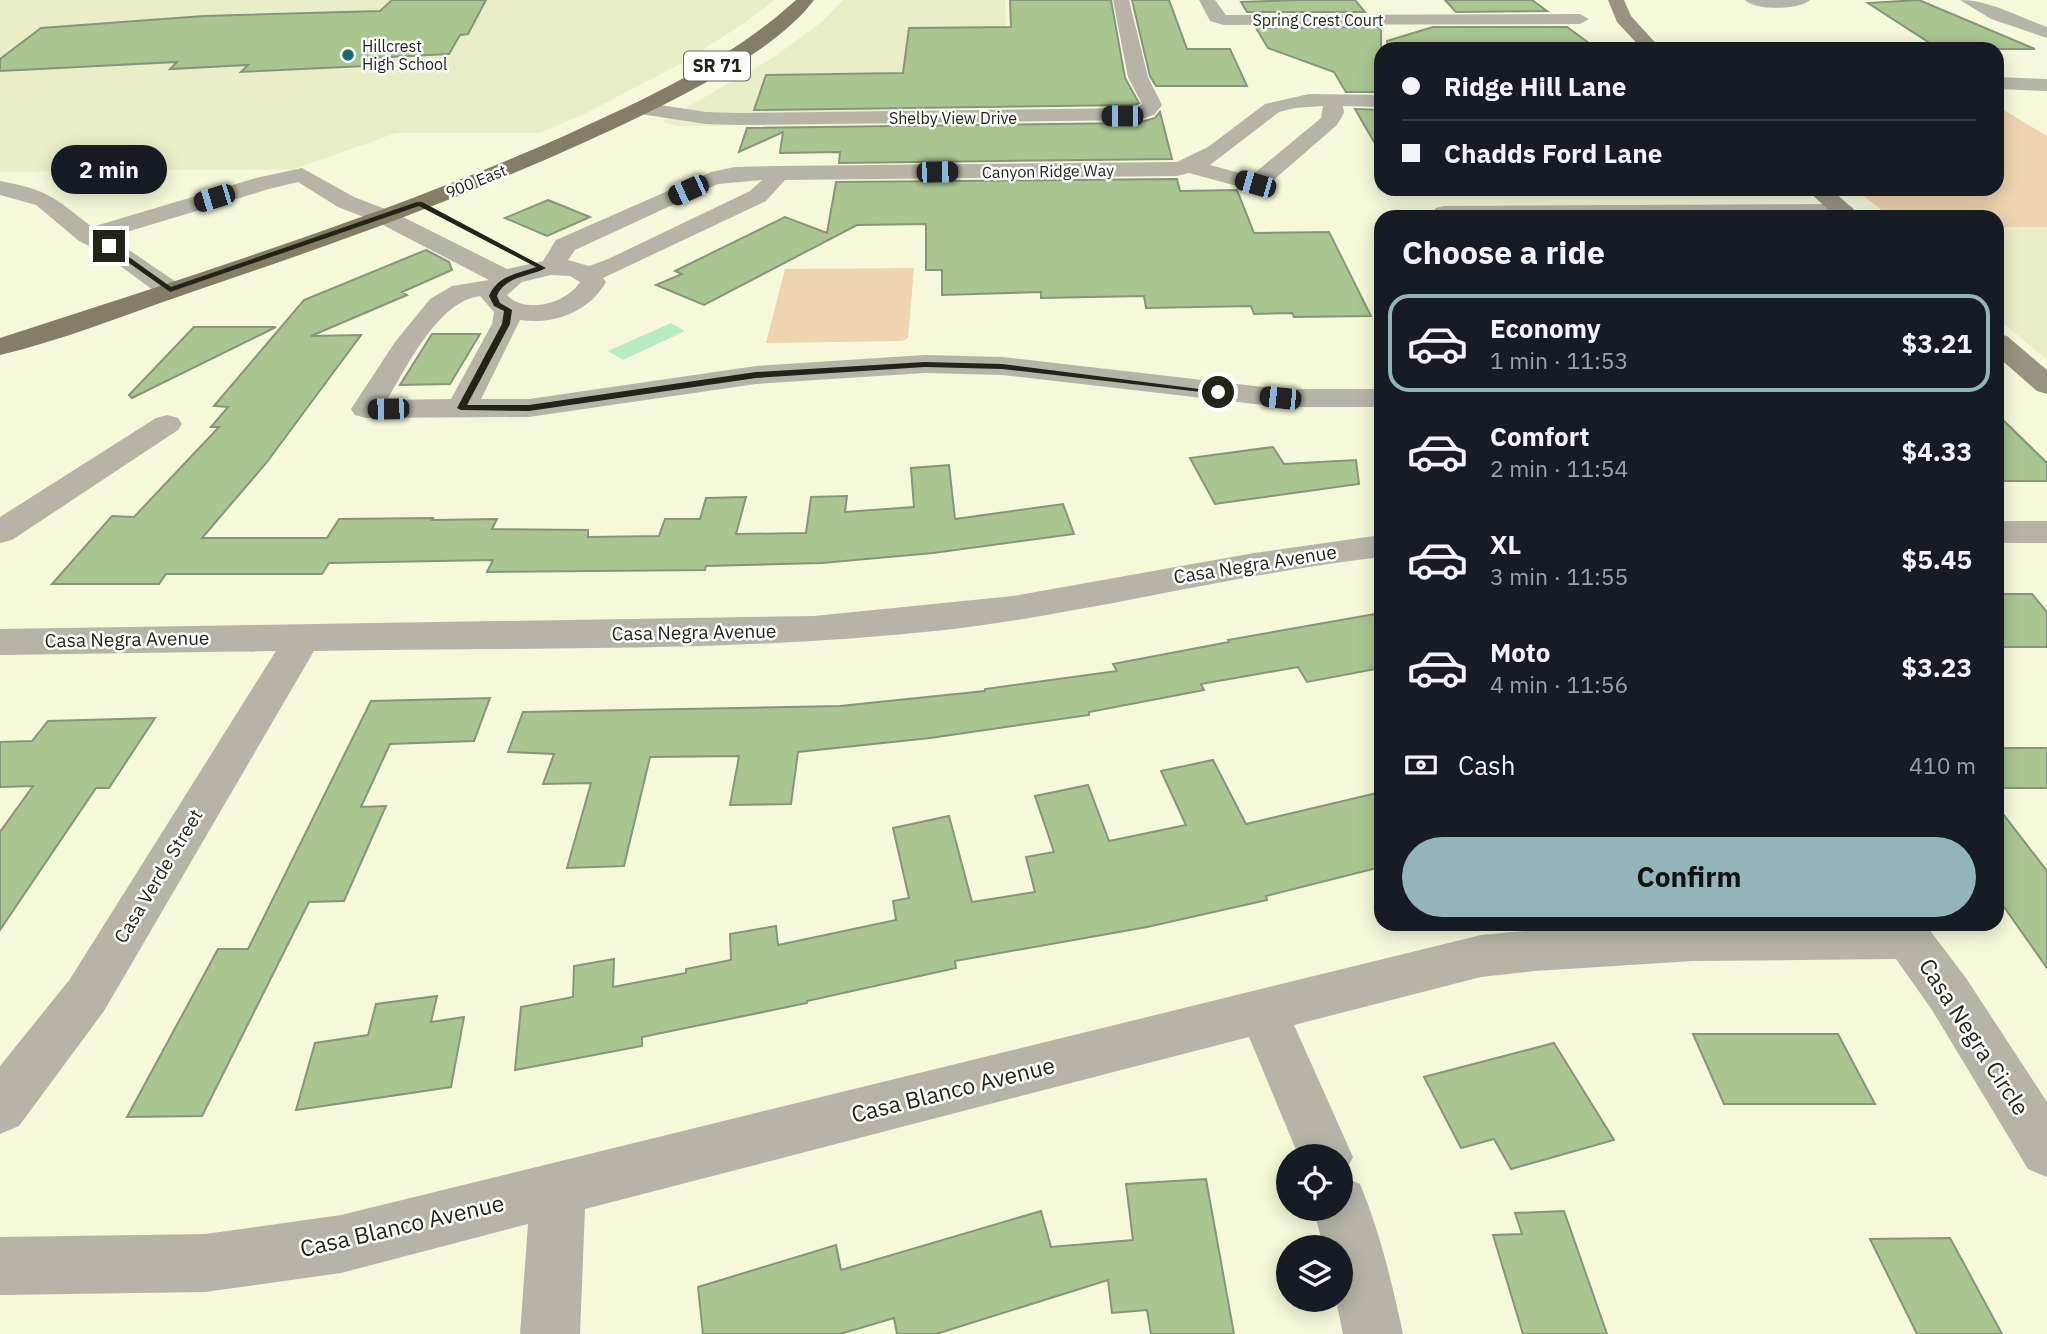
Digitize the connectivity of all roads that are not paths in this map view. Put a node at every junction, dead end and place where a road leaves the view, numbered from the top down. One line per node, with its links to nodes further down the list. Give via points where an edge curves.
1 (806, 0): 19 (main road, 900 East / SR 71, via 752,46)
2 (1121, 0): 19 (street, Shelby View Drive, via 1138,77 1152,105 1138,114 739,119)
3 (1207, 0): 10 (street, Spring Crest Court, via 1212,12 1224,20)
4 (1616, 0): 12 (street, via 1623,18)
5 (1753, 0): 6 (street)
6 (1802, 0)
7 (1968, 0): 11 (street)
8 (1424, 1): 10 (street)
9 (1580, 19): 10 (street, Spring Crest Court)
10 (1440, 20)
11 (2047, 33)
12 (1645, 42)
13 (1302, 83): 14 (street)
14 (1374, 83)
15 (2004, 83): 16 (street)
16 (2047, 85)
17 (1332, 102): 18 (street); 20 (street, via 1274,107); 20 (street, Canyon Ridge Way, via 1330,121 1255,184)
18 (1374, 102)
19 (640, 108): 25 (main road, 900 East / SR 71, via 536,158)
20 (1192, 167): 21 (street, Canyon Ridge Way)
21 (777, 173): 32 (street, Canyon Ridge Way, via 711,179 565,245); 33 (street, via 758,195)
22 (0, 188): 30 (street, via 44,200)
23 (1722, 196): 26 (street)
24 (1825, 196): 27 (street)
25 (420, 204): 28 (main road, 900 East / SR 71); 29 (street)
26 (1737, 210)
27 (1842, 210)
28 (385, 217): 30 (street, via 346,202 302,175); 34 (main road, 900 East / SR 71); 35 (street)
29 (449, 219)
30 (88, 236): 34 (street)
31 (505, 249): 32 (street)
32 (547, 268): 33 (street, via 577,269); 35 (street)
33 (589, 275): 35 (street, via 591,291 565,307 535,312)
34 (170, 290): 36 (main road, 900 East / SR 71)
35 (504, 292): 40 (street, via 506,324); 40 (street, via 464,290 447,298 366,409)
36 (0, 347)
37 (2004, 348): 38 (street)
38 (2047, 385)
39 (1374, 398): 40 (street, via 1280,398 1002,366 925,364 756,375 529,408)
40 (461, 408)
41 (167, 424): 43 (street)
42 (2047, 531): 44 (street)
43 (0, 532)
44 (2004, 532)
45 (1374, 547): 46 (street, Casa Negra Avenue, via 897,623 781,631)
46 (304, 636): 47 (street, Casa Negra Avenue); 50 (street, Casa Verde Street, via 87,995)
47 (0, 642)
48 (1903, 931): 49 (street, Casa Blanco Avenue, via 1563,945 1481,956); 52 (street, Casa Negra Circle)
49 (1263, 1011): 51 (street); 53 (street, Casa Blanco Avenue)
50 (0, 1108)
51 (1320, 1144)
52 (2047, 1150)
53 (558, 1191): 55 (street, Casa Blanco Avenue, via 341,1244 205,1263); 56 (street)
54 (1345, 1221): 57 (street)
55 (0, 1266)
56 (550, 1334)
57 (1373, 1334)

